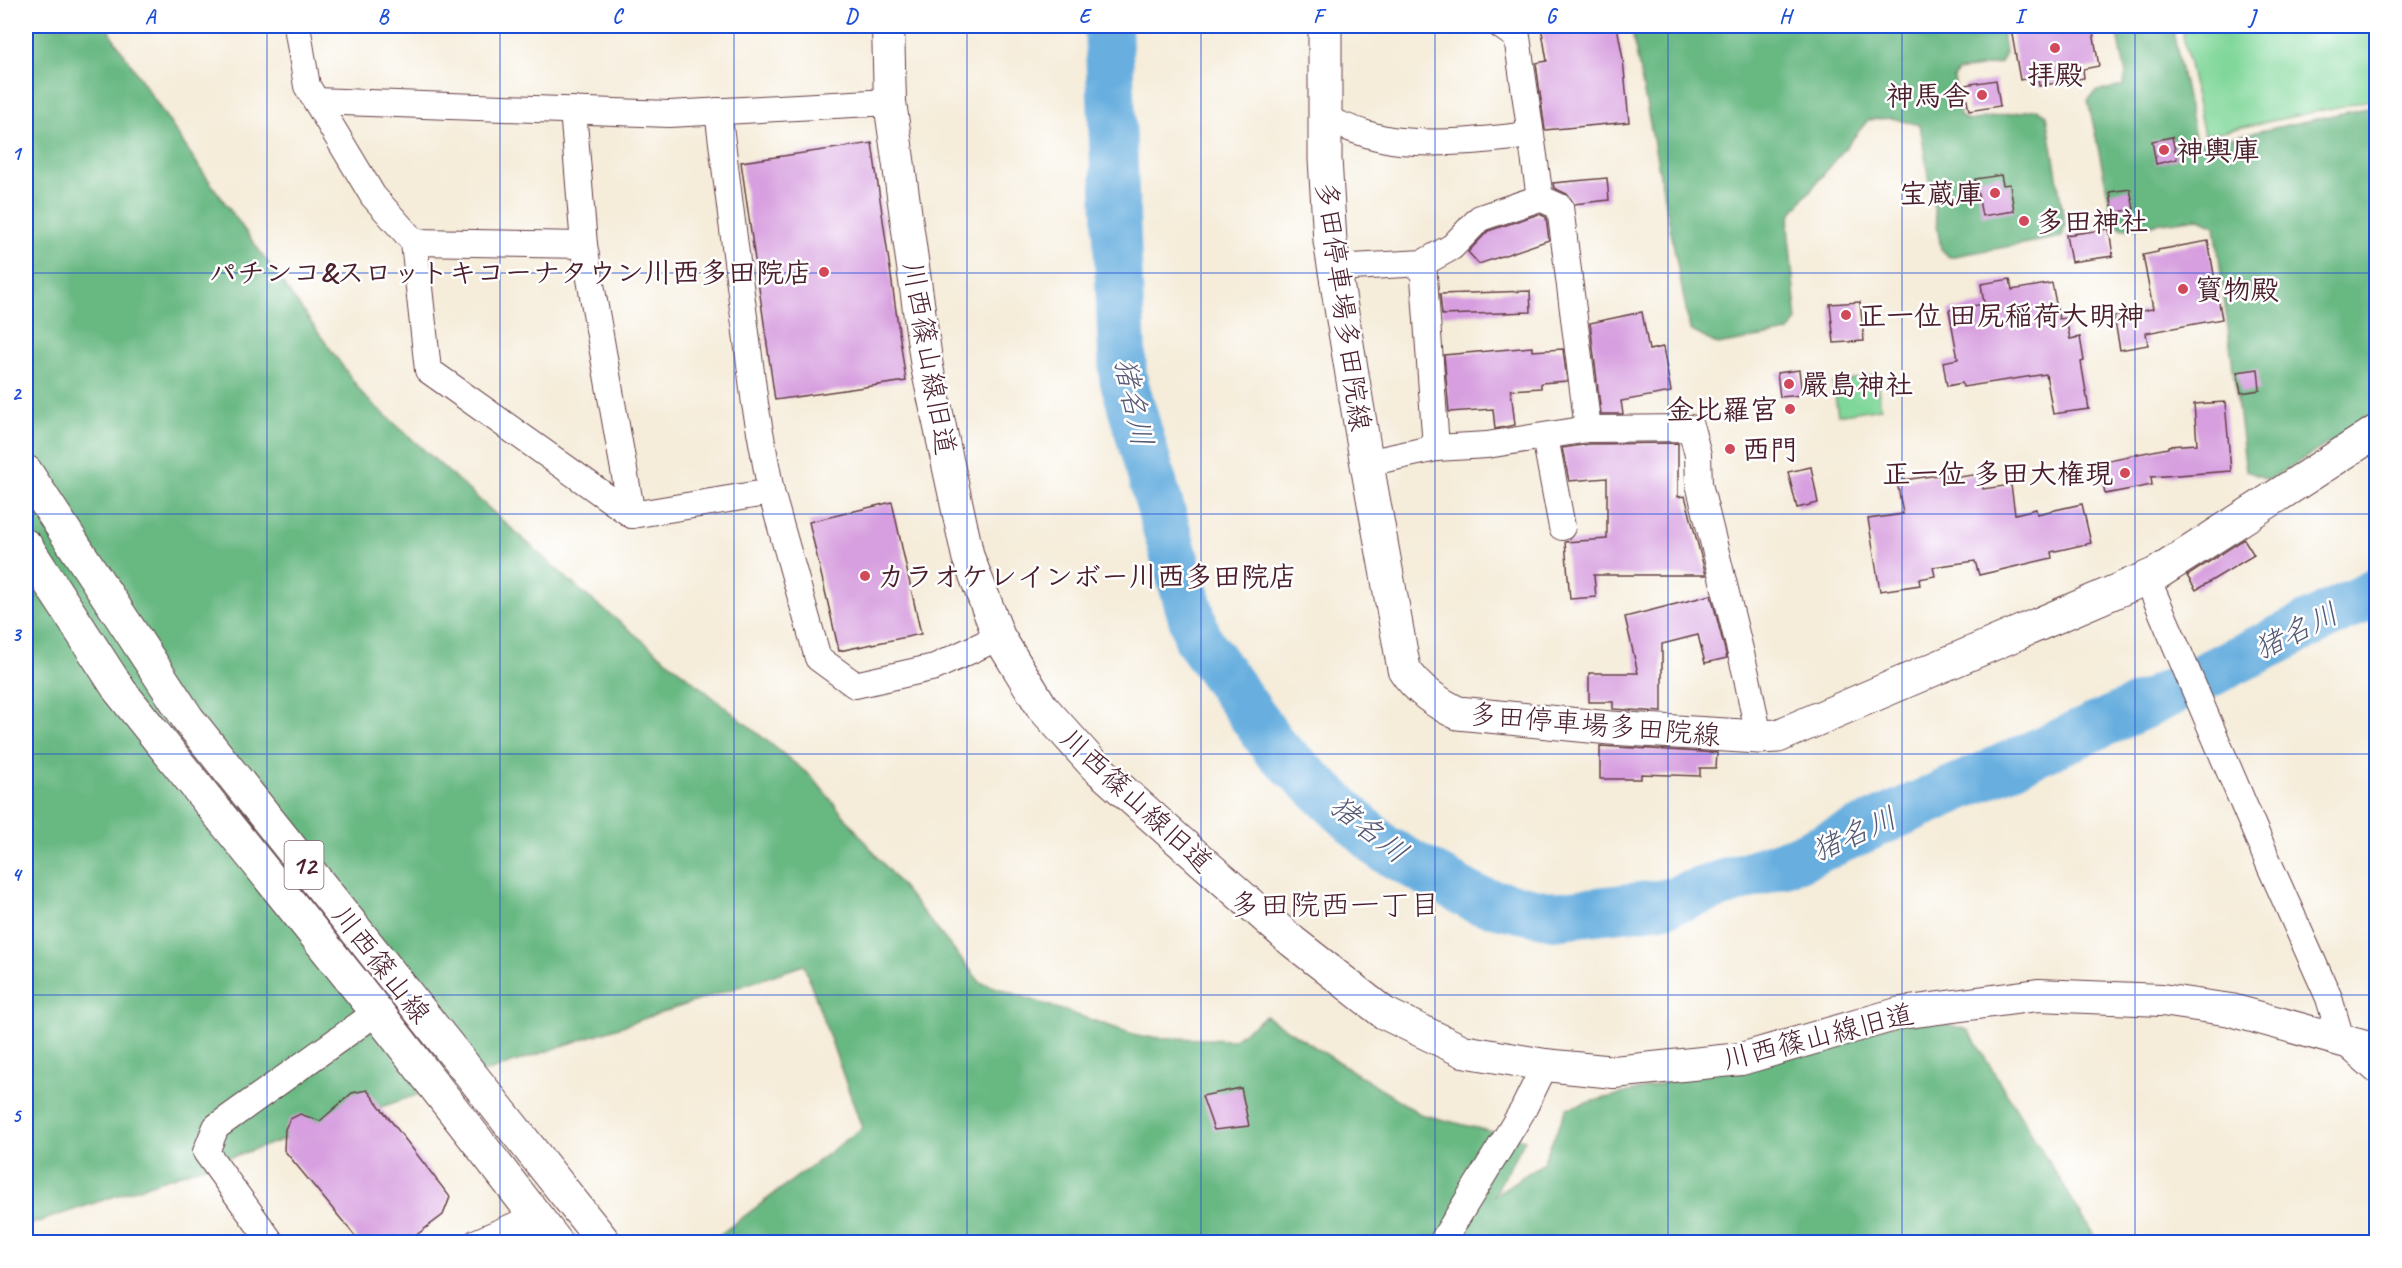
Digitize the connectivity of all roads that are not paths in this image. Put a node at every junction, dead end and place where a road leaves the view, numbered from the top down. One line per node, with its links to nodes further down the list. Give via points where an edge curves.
1 (297, 26): 5 (street, via 307,86)
2 (888, 26): 6 (street, 川西篠山線旧道)
3 (1324, 26): 9 (main road, 多田停車場多田院線)
4 (1501, 26): 10 (street, via 1517,37)
5 (316, 101): 7 (street); 12 (street, via 374,196)
6 (890, 102): 8 (street); 27 (street, 川西篠山線旧道, via 927,367 968,557)
7 (573, 110): 8 (street, via 669,114); 13 (street)
8 (718, 111): 22 (street)
9 (1324, 119): 10 (street, via 1399,141 1476,141); 15 (main road, 多田停車場多田院線)
10 (1530, 135): 11 (street)
11 (1540, 198): 14 (street, via 1480,218 1452,247); 16 (street, via 1560,207)
12 (414, 242): 13 (street); 23 (street, via 428,370)
13 (584, 245): 23 (street)
14 (1423, 263): 15 (street); 19 (street)
15 (1334, 268): 20 (main road, 多田停車場多田院線)
16 (1588, 429): 18 (street); 28 (street, via 1691,428 1699,484)
17 (2376, 432): 26 (main road, 多田停車場多田院線)
18 (1545, 437): 19 (street); 24 (street)
19 (1436, 448): 20 (street)
20 (1366, 463): 28 (main road, 多田停車場多田院線, via 1404,669 1410,679 1443,706 1458,713)
21 (26, 472): 38 (main road, 川西篠山線 / 12, via 188,719)
22 (771, 492): 23 (street); 27 (street, via 818,658 855,685 935,667)
23 (632, 515)
24 (1562, 527)
25 (26, 546): 29 (main road, 川西篠山線 / 12, via 120,691)
26 (2147, 578): 28 (main road, 多田停車場多田院線, via 1778,736); 30 (street, via 2329,998)
27 (999, 637): 32 (street, 川西篠山線旧道, via 1042,707 1095,766 1292,941 1384,1013 1463,1050)
28 (1759, 737)
29 (378, 1012): 34 (main road, 川西篠山線 / 12); 35 (street, via 216,1127 206,1152)
30 (2341, 1039): 31 (street, 川西篠山線旧道); 32 (street, 川西篠山線旧道, via 2231,1010 2162,1000 2038,995 1901,1013 1741,1059 1614,1072); 33 (street)
31 (2376, 1050)
32 (1545, 1065): 39 (street, via 1523,1110)
33 (2376, 1070)
34 (535, 1217): 36 (street); 37 (main road, 川西篠山線 / 12)
35 (271, 1242)
36 (477, 1242)
37 (556, 1242)
38 (604, 1242)
39 (1442, 1242)

